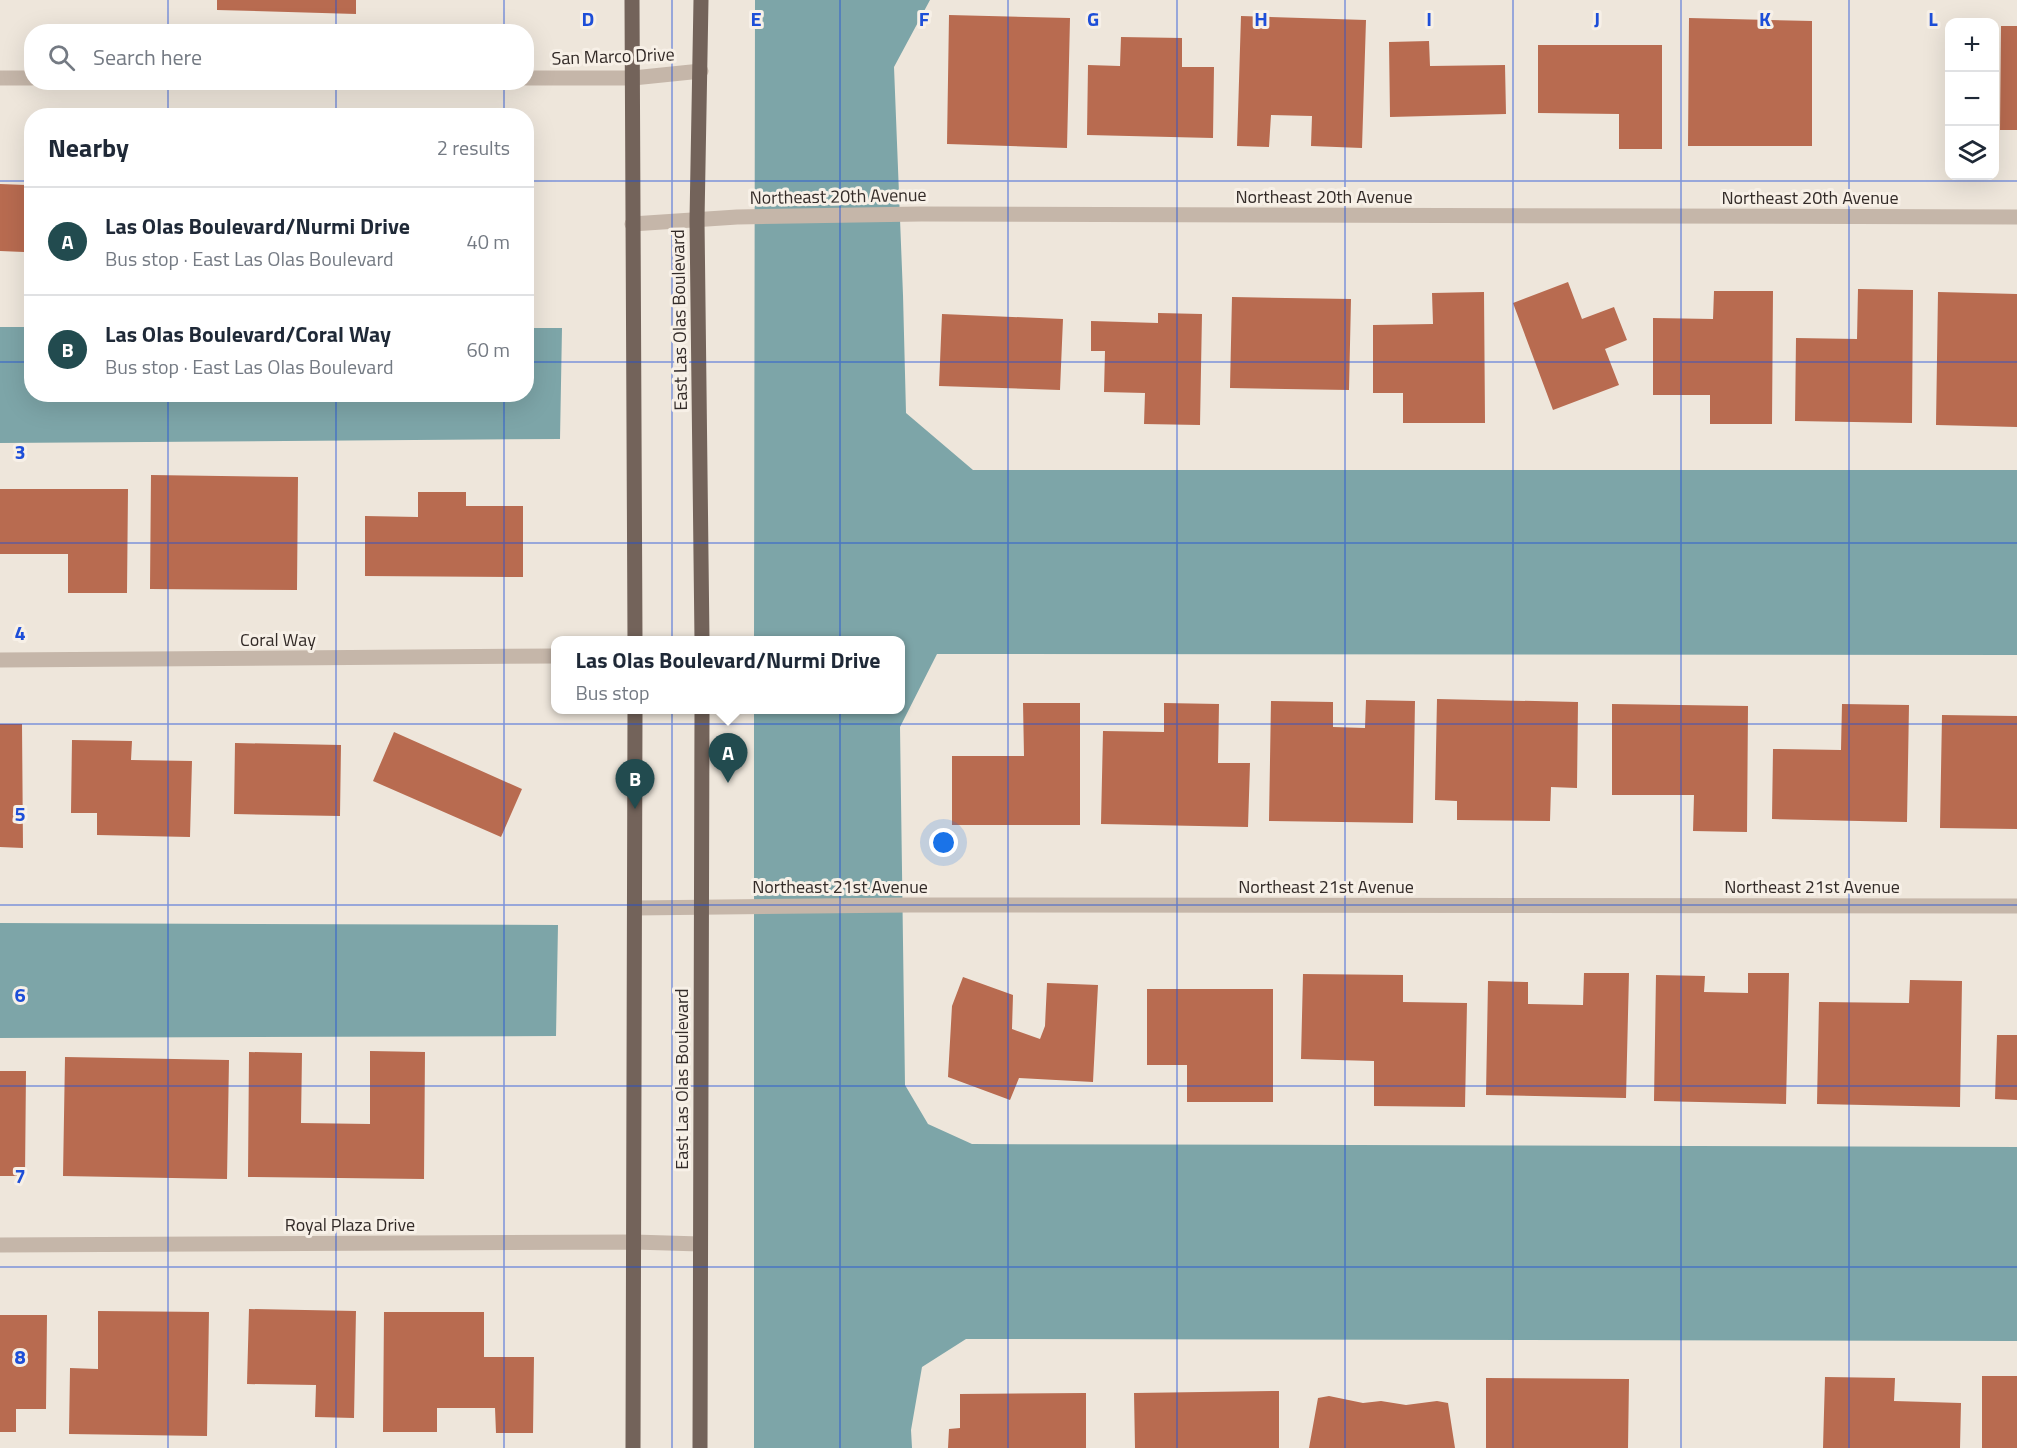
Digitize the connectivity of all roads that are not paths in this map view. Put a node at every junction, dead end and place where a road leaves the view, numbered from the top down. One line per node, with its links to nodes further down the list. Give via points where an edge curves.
1 (632, 0): 7 (main road)
2 (700, 0): 3 (main road, East Las Olas Boulevard)
3 (701, 71): 7 (street, San Marco Drive); 9 (main road, East Las Olas Boulevard)
4 (0, 78): 5 (street)
5 (24, 78)
6 (534, 78): 7 (street, San Marco Drive)
7 (633, 78): 10 (main road)
8 (2017, 217): 9 (street, Northeast 20th Avenue, via 921,214)
9 (697, 220): 10 (street, Northeast 20th Avenue); 12 (main road, East Las Olas Boulevard)
10 (632, 224): 11 (main road)
11 (635, 636)
12 (702, 636)
13 (551, 656): 14 (street, Coral Way)
14 (0, 660)
15 (635, 714): 19 (main road)
16 (702, 714): 18 (main road, East Las Olas Boulevard)
17 (2017, 906): 18 (street, Northeast 21st Avenue)
18 (700, 907): 19 (street, Northeast 21st Avenue); 21 (main road, East Las Olas Boulevard)
19 (635, 908): 20 (main road)
20 (634, 1242): 21 (street, Royal Plaza Drive); 22 (street, Royal Plaza Drive); 23 (main road)
21 (700, 1244): 24 (main road, East Las Olas Boulevard)
22 (0, 1245)
23 (633, 1448)
24 (700, 1448)

